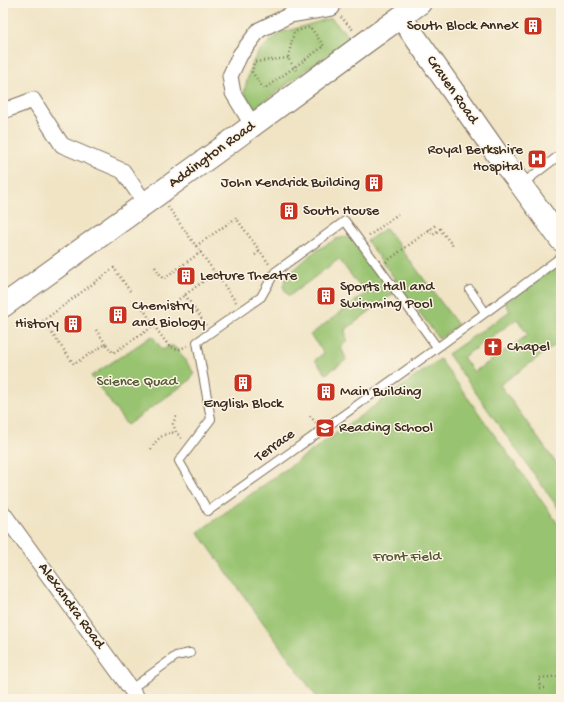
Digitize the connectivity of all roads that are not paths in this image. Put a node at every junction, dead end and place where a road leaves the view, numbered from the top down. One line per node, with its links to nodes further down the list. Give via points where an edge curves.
1 (420, 3): 3 (street, Addington Road)
2 (332, 6): 5 (street, via 290,15 260,30 240,55 230,76 233,93)
3 (401, 17): 5 (street, Addington Road); 7 (street, Craven Road)
4 (3, 110): 8 (street, via 33,100 62,145 123,172)
5 (253, 126): 8 (street, Addington Road)
6 (561, 154): 7 (lane)
7 (521, 185): 9 (street, Craven Road)
8 (151, 198): 12 (street, Addington Road)
9 (561, 240)
10 (561, 258): 13 (lane, Terrace)
11 (470, 290): 13 (lane)
12 (3, 306)
13 (485, 312): 14 (lane, Terrace)
14 (437, 347): 14 (lane, Terrace, via 208,512 179,461 211,419 197,342 261,297 275,272 345,221)
15 (3, 513): 17 (street, Alexandra Road)
16 (190, 653): 17 (lane, via 176,656)
17 (135, 694)

